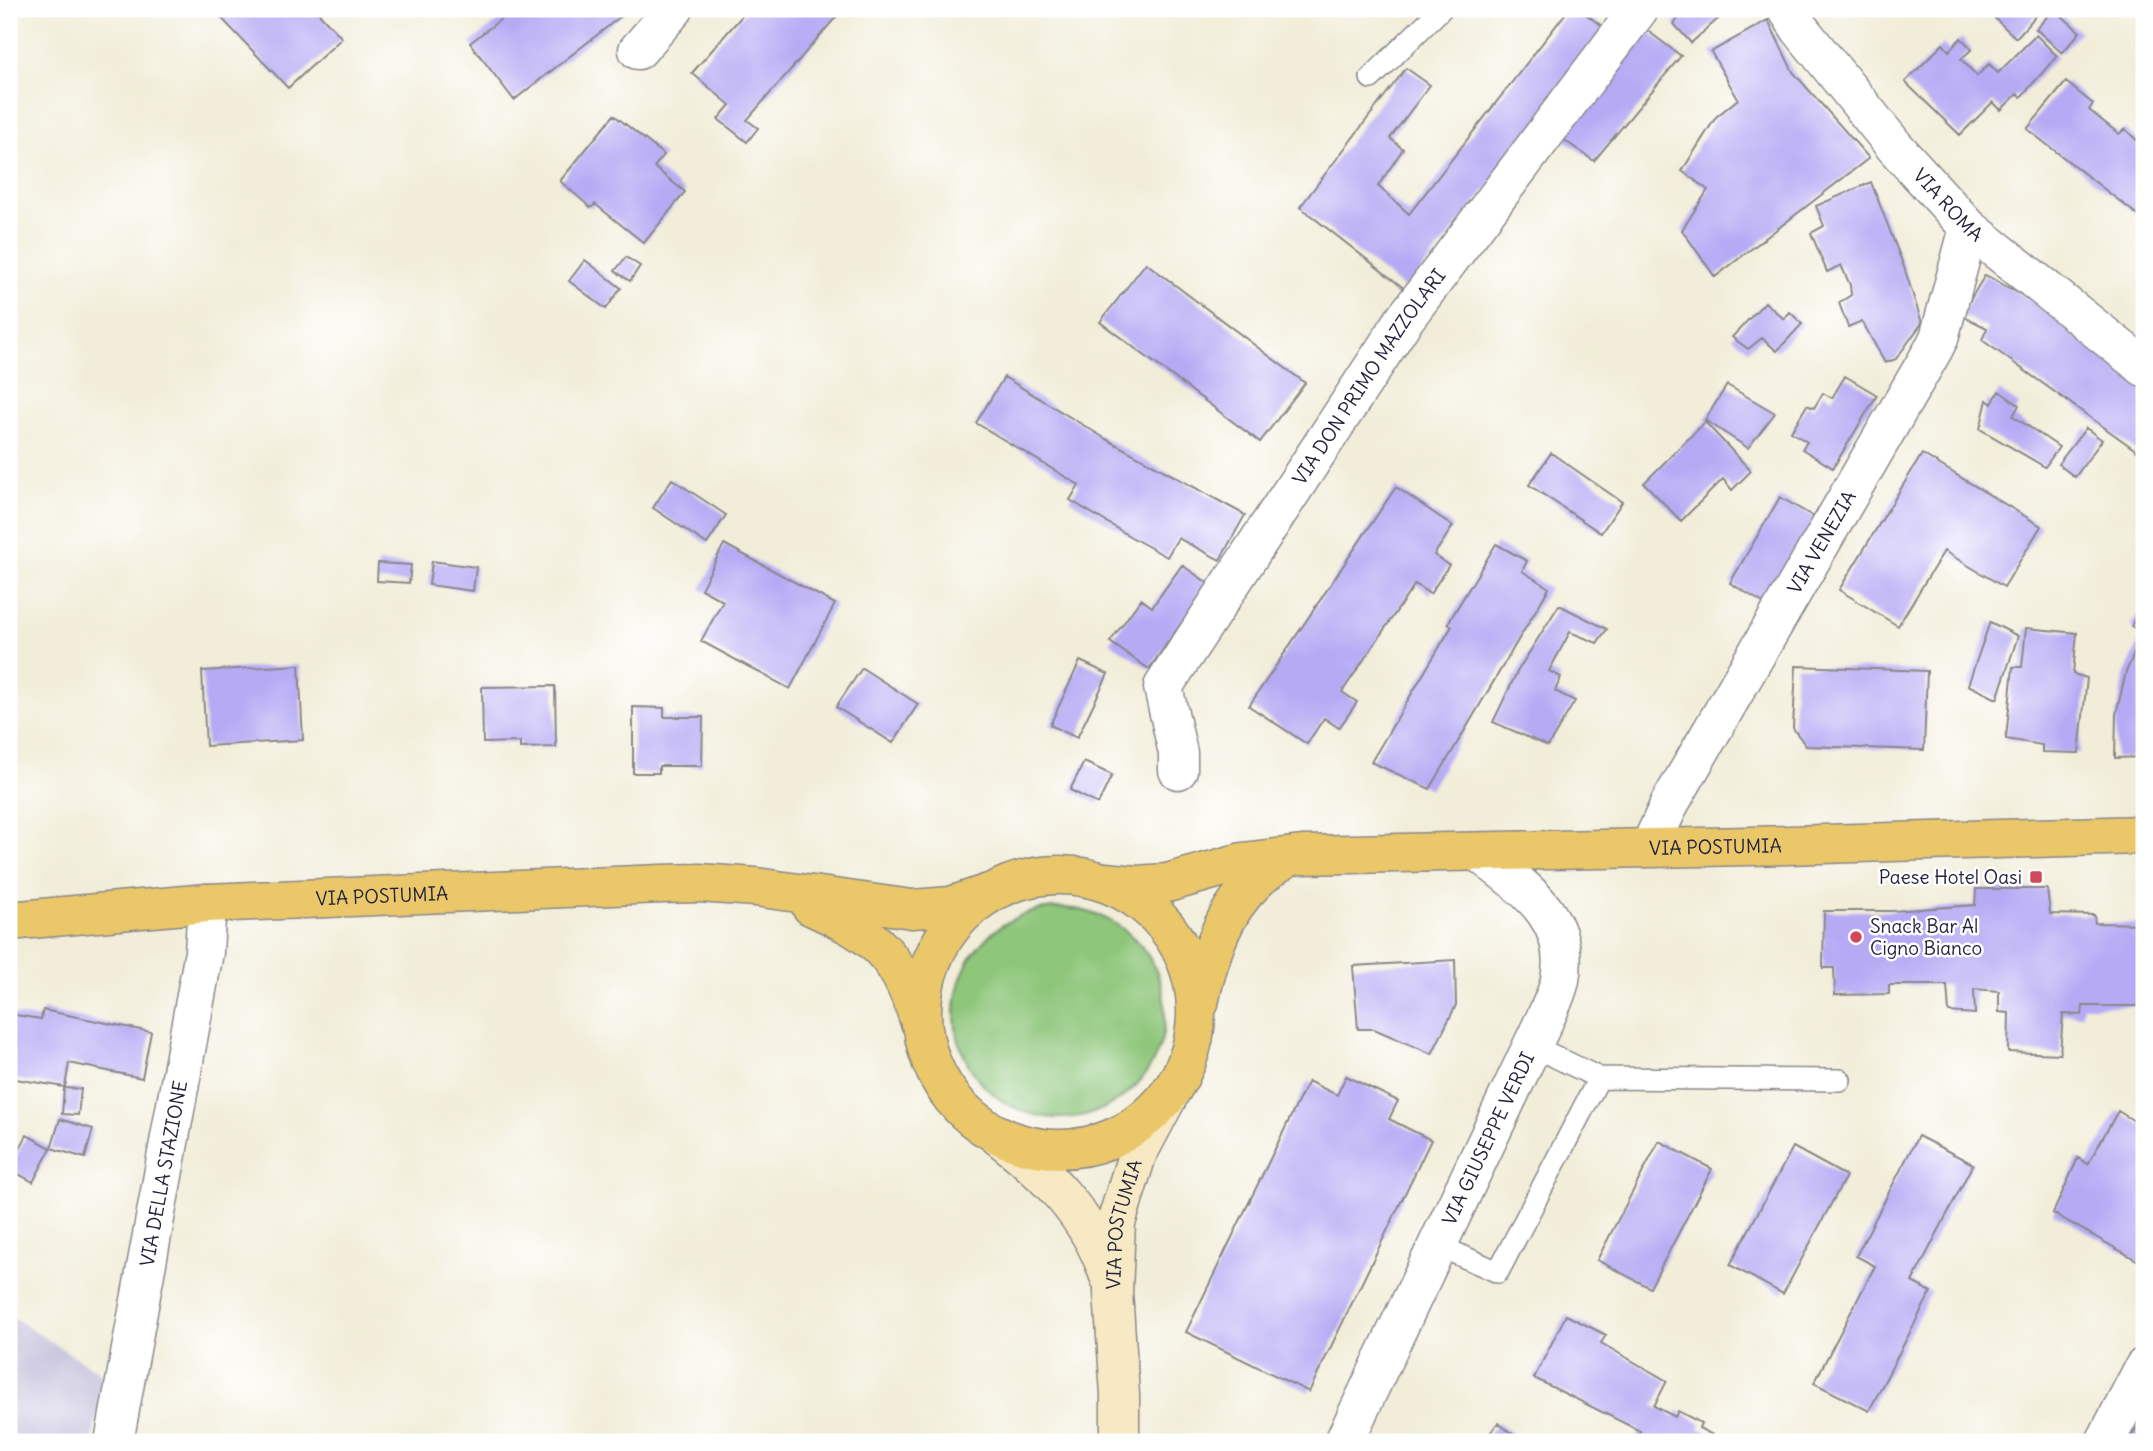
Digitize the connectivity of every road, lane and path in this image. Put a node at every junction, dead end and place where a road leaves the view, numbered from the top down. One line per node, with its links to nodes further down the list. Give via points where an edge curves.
1 (674, 9): 5 (street)
2 (1441, 9): 6 (lane)
3 (1639, 9): 9 (street, VIA DON PRIMO MAZZOLARI, via 1404,320 1163,687)
4 (1787, 9): 7 (street, VIA ROMA, via 1895,147)
5 (638, 50)
6 (1371, 78)
7 (1969, 228): 8 (street, VIA ROMA); 11 (street, VIA VENEZIA, via 1933,350 1670,803)
8 (2144, 368)
9 (1178, 770)
10 (2144, 835): 11 (main road, VIA POSTUMIA)
11 (1650, 847): 12 (main road, VIA POSTUMIA)
12 (1478, 852): 13 (main road, VIA POSTUMIA); 21 (street, VIA GIUSEPPE VERDI, via 1530,893 1549,915 1561,943 1561,979)
13 (1289, 857): 14 (main road, VIA POSTUMIA, via 1242,862 1167,883); 19 (main road, VIA POSTUMIA, via 1256,878 1236,901 1217,938)
14 (1105, 882): 16 (main road, via 1049,875); 19 (main road, via 1146,905 1172,932 1186,957)
15 (756, 887): 16 (main road, VIA POSTUMIA, via 912,909 951,906); 17 (main road, VIA POSTUMIA, via 661,884); 20 (main road, VIA POSTUMIA, via 810,905 872,939 903,979)
16 (989, 893): 20 (main road, via 972,905 937,947 927,972)
17 (207, 903): 18 (main road, VIA POSTUMIA); 29 (street, VIA DELLA STAZIONE, via 204,952)
18 (9, 921)
19 (1197, 1012): 24 (main road, via 1194,1040)
20 (922, 1027): 25 (main road, via 928,1053 954,1101)
21 (1531, 1045): 22 (lane); 26 (street, VIA GIUSEPPE VERDI)
22 (1599, 1078): 23 (lane); 26 (lane, via 1498,1272)
23 (1840, 1080)
24 (1171, 1091): 25 (main road, via 1152,1113 1104,1142 1050,1149); 27 (main road, VIA POSTUMIA, via 1136,1155 1120,1204)
25 (997, 1135): 27 (main road, VIA POSTUMIA, via 1054,1184 1080,1216 1099,1248)
26 (1437, 1245): 31 (street, VIA GIUSEPPE VERDI)
27 (1113, 1292): 30 (main road)
28 (2144, 1367): 32 (street)
29 (114, 1442)
30 (1120, 1442)
31 (1344, 1442)
32 (2105, 1442)

